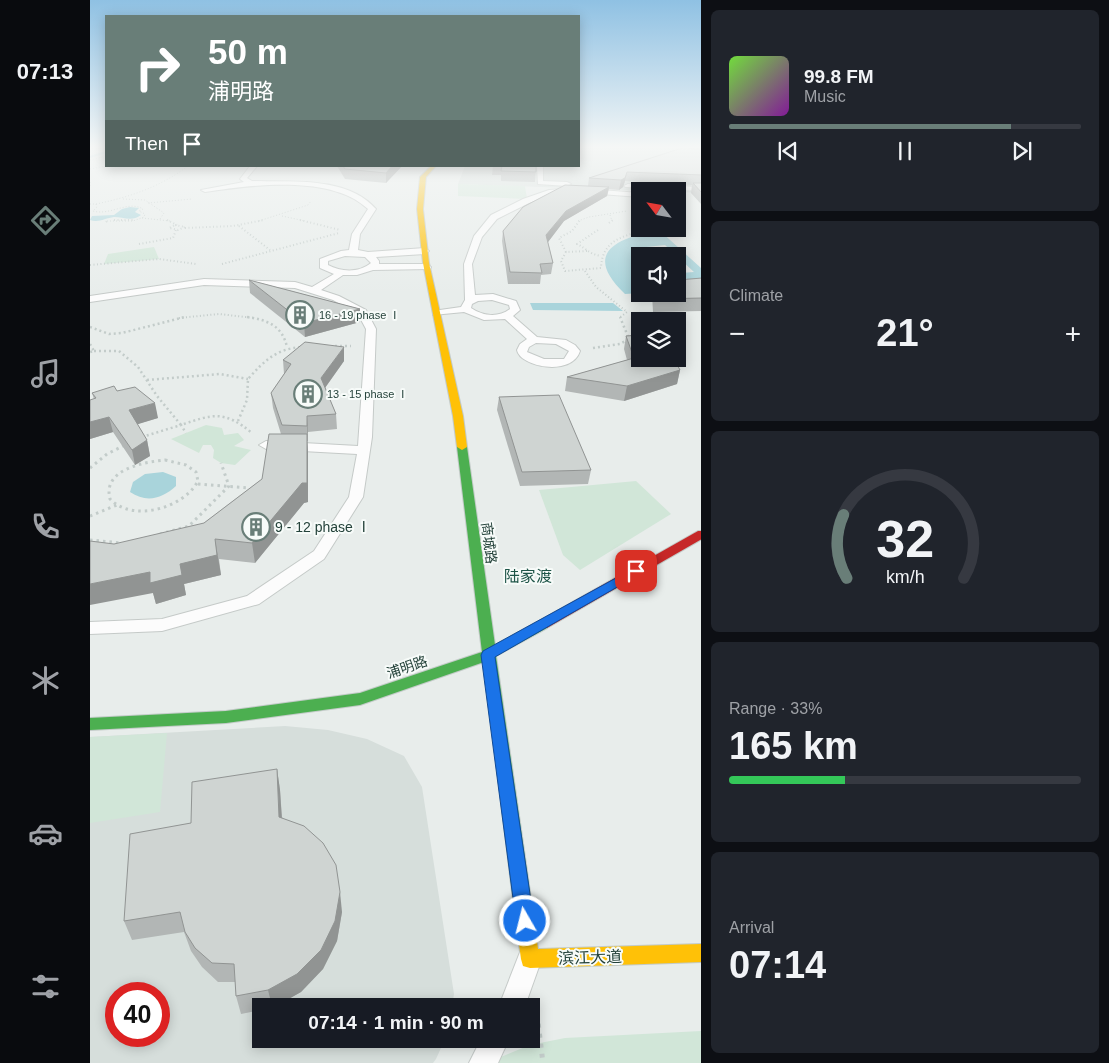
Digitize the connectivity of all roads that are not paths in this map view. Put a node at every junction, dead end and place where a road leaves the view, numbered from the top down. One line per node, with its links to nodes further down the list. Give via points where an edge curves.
1 (353, 196): 9 (lane, via 372,209 356,234)
2 (421, 196): 8 (street, 商城路)
3 (542, 196): 16 (lane, via 494,217 478,236 468,264)
4 (620, 196): 7 (lane)
5 (686, 196): 6 (lane)
6 (701, 197)
7 (631, 203)
8 (425, 251): 10 (lane); 11 (street, 商城路)
9 (353, 253): 10 (lane); 13 (lane, via 324,259 323,266 327,269)
10 (368, 255): 12 (lane, via 375,261)
11 (427, 266): 12 (lane); 17 (street, 商城路)
12 (372, 267): 13 (lane, via 359,272)
13 (342, 272): 14 (lane)
14 (313, 290): 15 (lane, via 295,285 204,282); 21 (lane, via 362,312 371,329)
15 (90, 299)
16 (468, 305): 17 (lane); 18 (lane, via 482,317); 18 (lane, via 484,297 508,300 516,306)
17 (437, 313): 24 (street, 商城路, via 458,416)
18 (506, 316): 19 (lane)
19 (534, 340): 19 (lane, via 567,344 575,356 565,362 532,360 522,353 523,345)
20 (262, 441): 21 (lane)
21 (363, 450): 23 (lane, via 356,497 319,555 253,600 162,625)
22 (701, 535): 24 (street, 浦明路)
23 (90, 628)
24 (488, 655): 25 (street, 浦明路, via 360,699 226,717); 27 (street, 商城路)
25 (90, 724)
26 (701, 953): 27 (street, 滨江大道)
27 (530, 959): 28 (lane)
28 (515, 998)
29 (491, 1048): 30 (lane)
30 (483, 1063)

